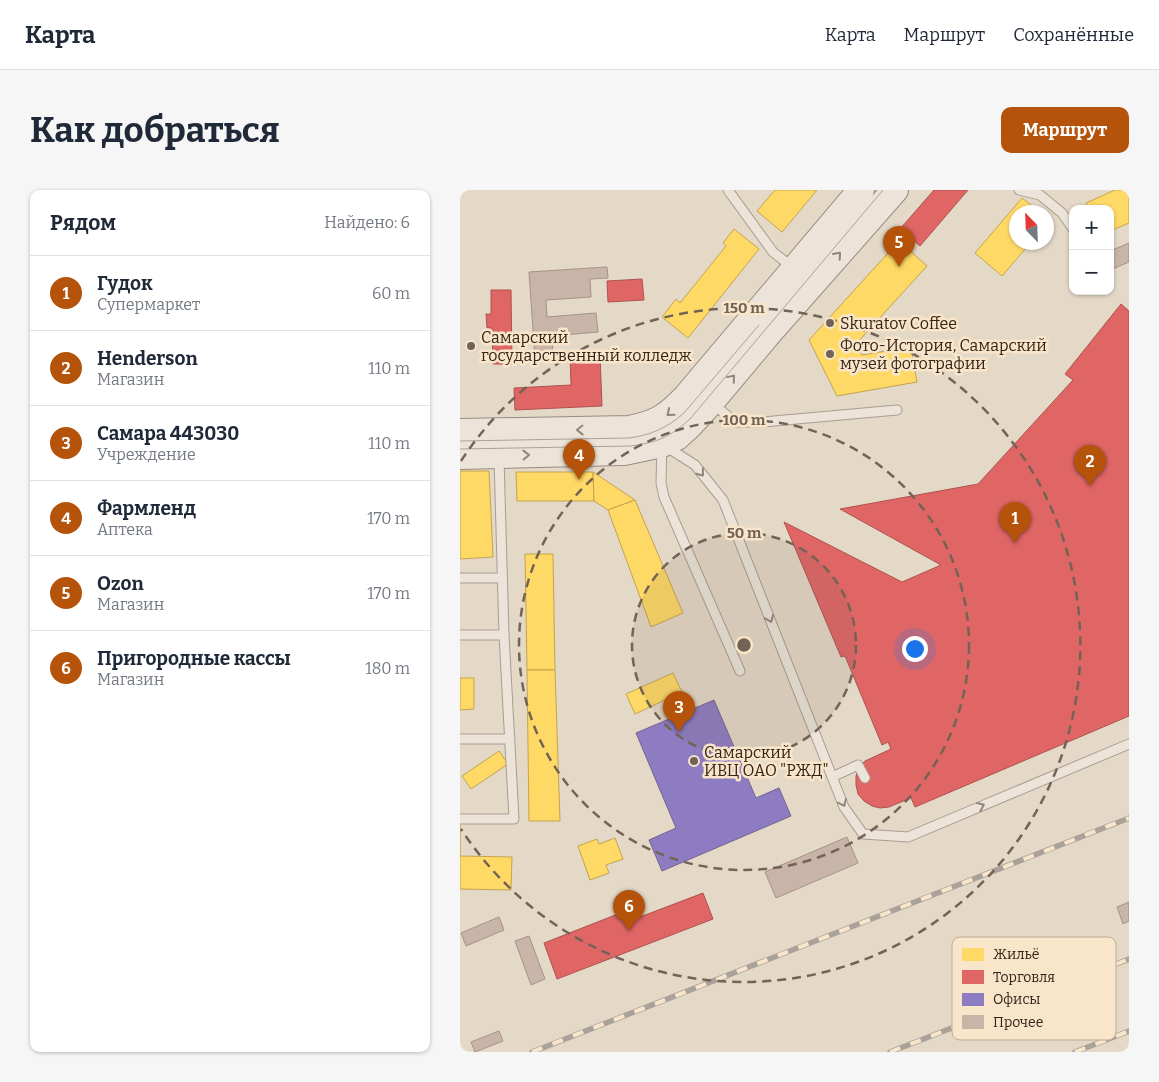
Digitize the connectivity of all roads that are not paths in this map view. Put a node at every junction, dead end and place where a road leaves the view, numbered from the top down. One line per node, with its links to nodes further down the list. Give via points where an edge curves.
1 (728, 190): 6 (lane, via 773,252)
2 (860, 190): 6 (main road)
3 (895, 190): 7 (main road, one-way to 3)
4 (1019, 190): 5 (lane, via 1040,195)
5 (1069, 223)
6 (794, 269): 9 (main road, one-way to 9, via 686,397 663,418 647,426)
7 (711, 402): 8 (lane, via 735,422); 10 (main road, via 677,437)
8 (897, 410)
9 (460, 432)
10 (662, 444): 11 (main road, one-way to 10, via 624,452); 17 (lane, via 664,497); 21 (lane, one-way to 21, via 695,465 723,500)
11 (499, 455): 12 (main road); 14 (lane)
12 (460, 456)
13 (460, 578): 14 (lane)
14 (502, 578): 16 (lane)
15 (460, 635): 16 (lane)
16 (504, 635): 19 (lane)
17 (740, 671)
18 (460, 739): 19 (lane)
19 (510, 740): 23 (lane, via 514,819)
20 (1129, 744): 21 (lane, one-way to 20, via 844,806 862,834 908,837)
21 (832, 777): 22 (lane, via 858,765)
22 (865, 778)
23 (460, 819)

